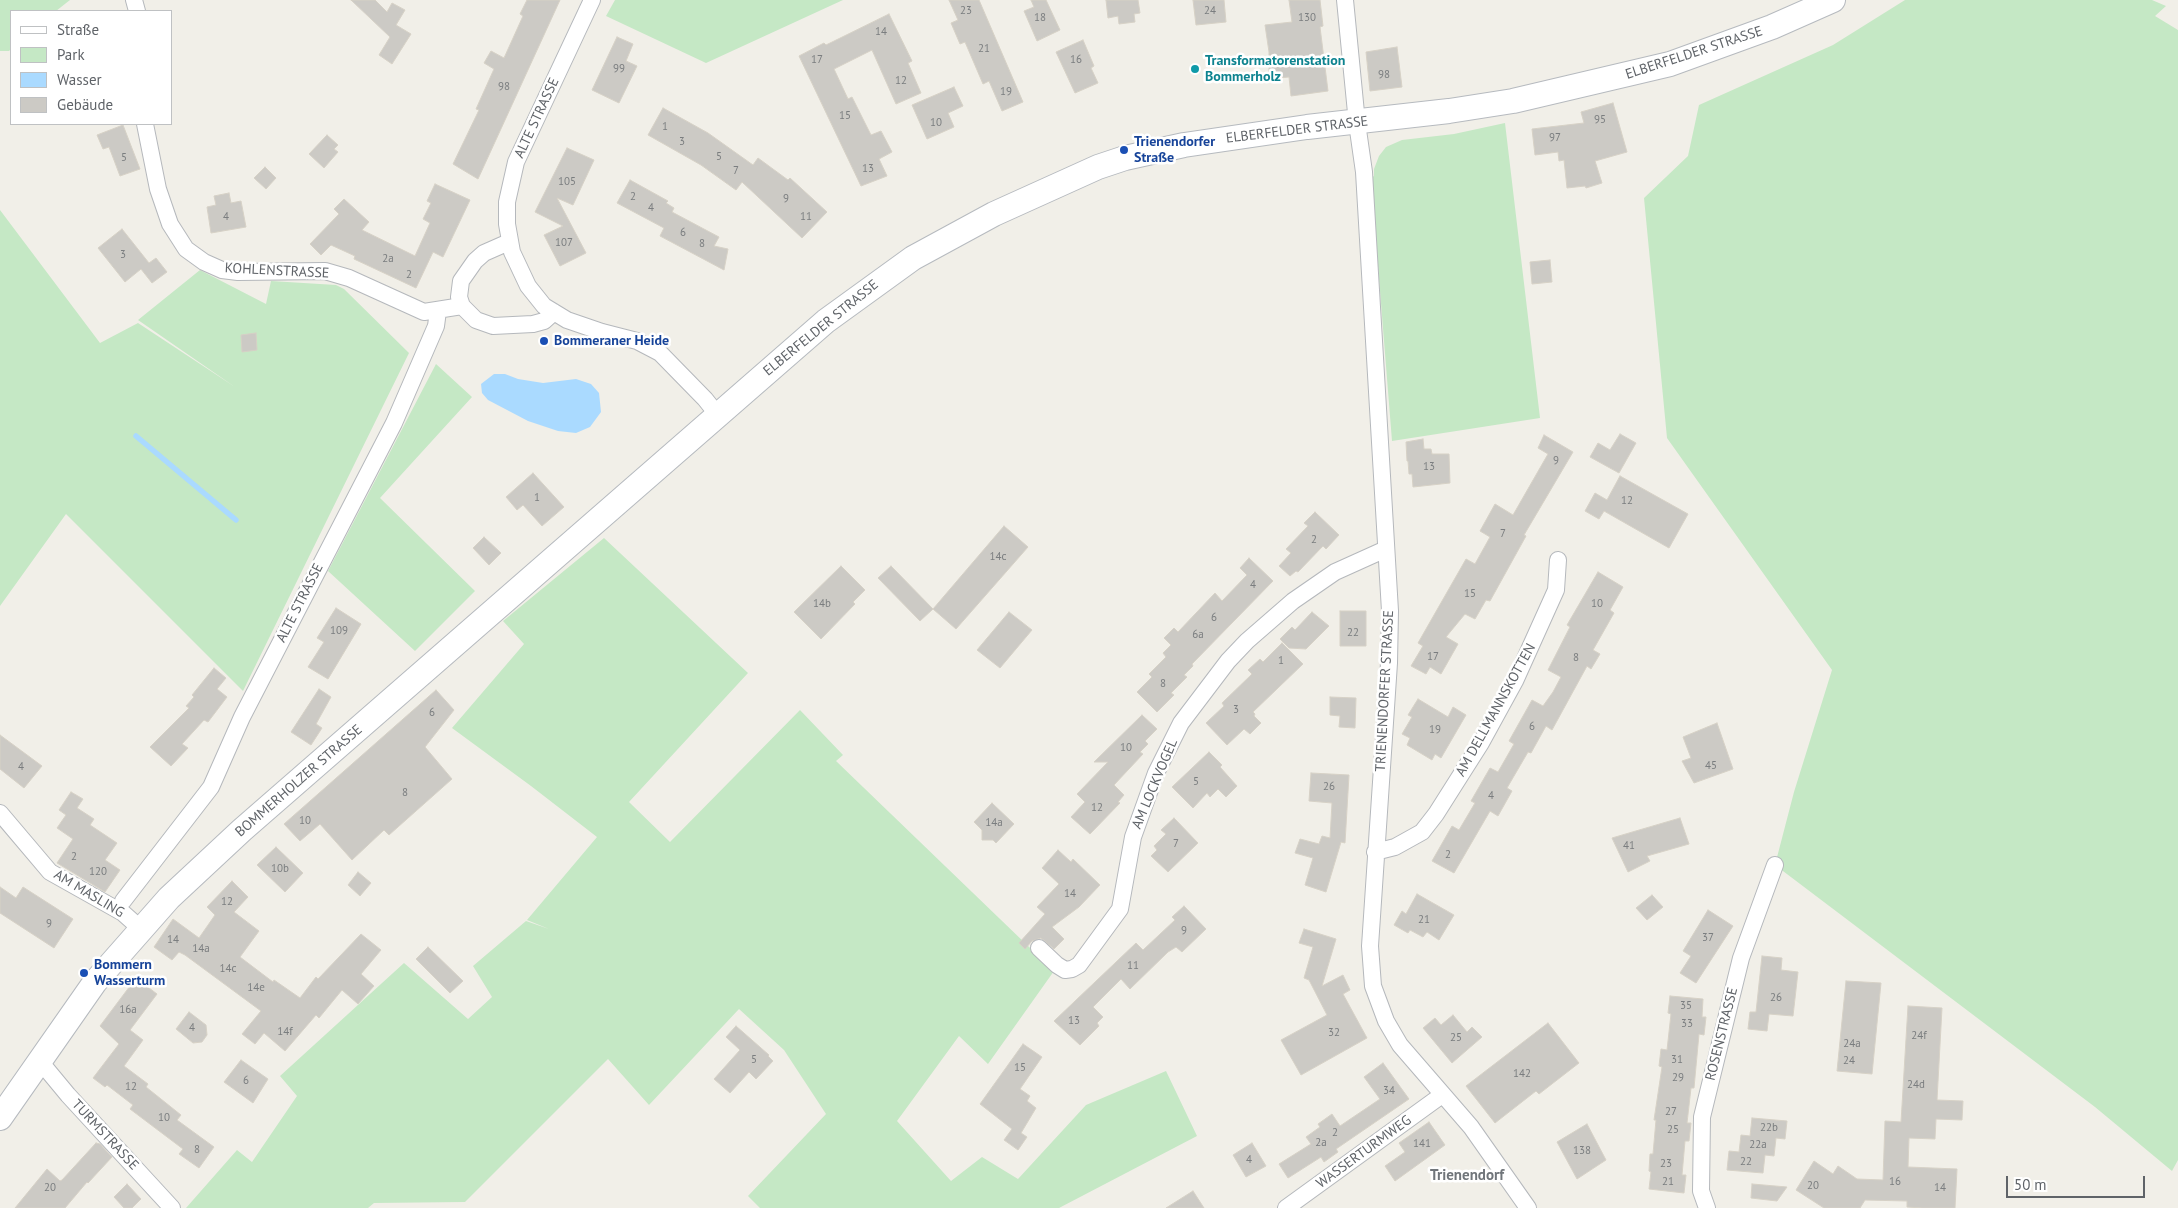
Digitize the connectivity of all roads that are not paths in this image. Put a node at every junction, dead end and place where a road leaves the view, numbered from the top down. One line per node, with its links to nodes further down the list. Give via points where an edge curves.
1 (592, 0): 6 (street, ALTE STRASSE, via 516,162 507,202)
2 (1345, 0): 4 (street, TRIENENDORFER STRASSE)
3 (1833, 0): 4 (main road, ELBERFELDER STRASSE, via 1772,28 1630,74 1513,101)
4 (1357, 123): 10 (main road, ELBERFELDER STRASSE, via 1184,145 1098,167 1037,194 966,227 876,283); 12 (street, TRIENENDORFER STRASSE, via 1364,172)
5 (145, 125): 8 (street, KOHLENSTRASSE, via 165,210 178,237 199,260 222,270 238,272 326,271 424,312)
6 (509, 242): 7 (street, via 484,253 475,261 461,281 459,297); 9 (street, ALTE STRASSE, via 528,286 544,306)
7 (462, 306): 8 (street); 9 (street, via 476,320 493,326 533,324 544,321)
8 (438, 311): 17 (street, ALTE STRASSE, via 436,326 394,423 242,717 211,787)
9 (554, 312): 10 (street, ALTE STRASSE, via 567,320 637,341 660,352)
10 (717, 414): 11 (main road, ELBERFELDER STRASSE)
11 (639, 483): 18 (main road, BOMMERHOLZER STRASSE, via 242,830 169,898)
12 (1386, 549): 15 (street, TRIENENDORFER STRASSE, via 1389,664); 19 (street, AM LOCKVOGEL, via 1335,572 1308,590 1269,620 1228,661 1182,723 1156,773 1133,837 1120,909 1072,969 1065,970 1056,965)
13 (1558, 560): 15 (street, AM DELLMANNSKOTTEN, via 1556,590 1515,681 1481,744 1422,832 1395,847)
14 (0, 813): 18 (street, AM MASLING, via 50,872 124,913)
15 (1375, 852): 21 (street, TRIENENDORFER STRASSE, via 1370,946 1373,986 1386,1021 1400,1045)
16 (1775, 865): 26 (street, ROSENSTRASSE, via 1741,958 1702,1117 1701,1190)
17 (122, 901)
18 (141, 929): 20 (main road, BOMMERHOLZER STRASSE, via 94,982)
19 (1039, 948)
20 (38, 1060): 22 (main road, BOMMERHOLZER STRASSE); 23 (street, TURMSTRASSE)
21 (1442, 1095): 24 (street, WASSERTURMWEG); 25 (street, TRIENENDORFER STRASSE, via 1471,1127)
22 (0, 1118)
23 (172, 1208)
24 (1286, 1208)
25 (1528, 1208)
26 (1707, 1208)

